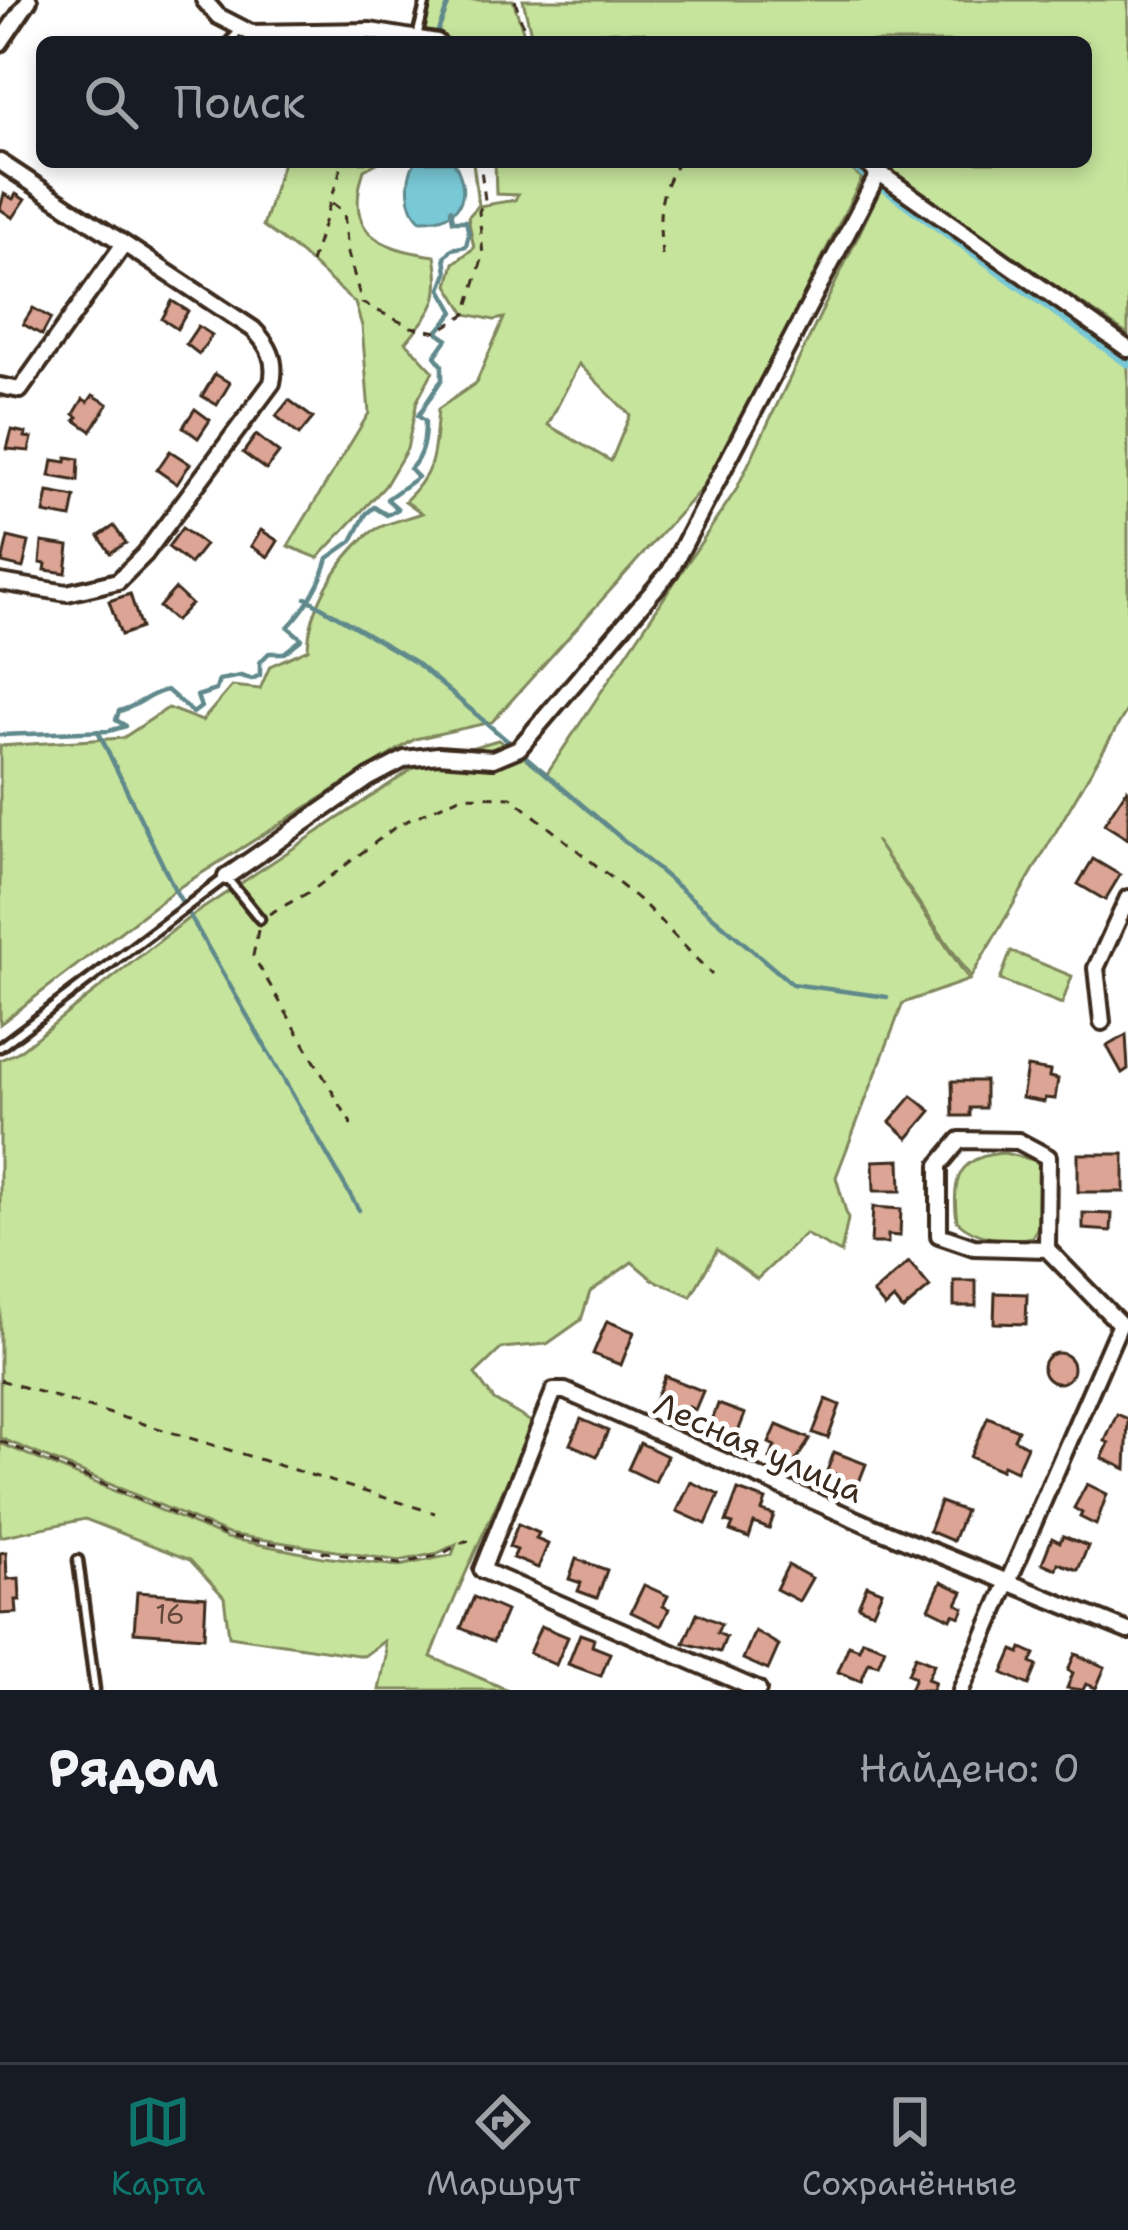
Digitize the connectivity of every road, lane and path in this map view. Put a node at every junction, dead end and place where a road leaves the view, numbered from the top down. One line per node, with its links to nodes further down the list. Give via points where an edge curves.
1 (29, 0): 10 (street)
2 (204, 0): 5 (street)
3 (426, 0): 8 (lane)
4 (515, 0): 9 (path)
5 (241, 28): 6 (lane); 7 (street)
6 (234, 36)
7 (401, 36)
8 (417, 36)
9 (526, 36)
10 (0, 43)
11 (0, 162): 18 (street)
12 (341, 168): 17 (path)
13 (481, 168): 17 (path, via 483,256 466,314 437,332 362,303 344,212)
14 (675, 168): 19 (path, via 658,204)
15 (872, 168): 16 (street)
16 (878, 172): 21 (street); 24 (street, via 670,571 519,748 493,759 405,758)
17 (332, 203): 20 (path)
18 (123, 245): 22 (street, via 20,390); 23 (street, via 253,329 272,356 272,382 118,581 67,593)
19 (662, 256)
20 (311, 263)
21 (1128, 349)
22 (0, 386)
23 (0, 582)
24 (226, 877): 26 (lane); 29 (lane)
25 (1128, 898): 28 (street, via 1096,968)
26 (260, 919): 27 (path, via 398,825 462,796 511,797 643,903); 30 (path, via 254,956)
27 (712, 974)
28 (1102, 1022)
29 (0, 1047)
30 (352, 1125)
31 (1047, 1249): 31 (street, via 974,1247 939,1235 940,1165 960,1140 1018,1141 1048,1157); 32 (street)
32 (1124, 1323): 38 (street)
33 (0, 1380): 35 (path)
34 (0, 1441): 36 (path, via 227,1536 399,1564)
35 (435, 1513)
36 (475, 1542)
37 (77, 1560): 40 (lane)
38 (1006, 1583): 39 (street, Лесная улица); 41 (street, Лесная улица, via 554,1391 482,1570); 42 (street)
39 (1128, 1631)
40 (95, 1690)
41 (758, 1690)
42 (961, 1690)

